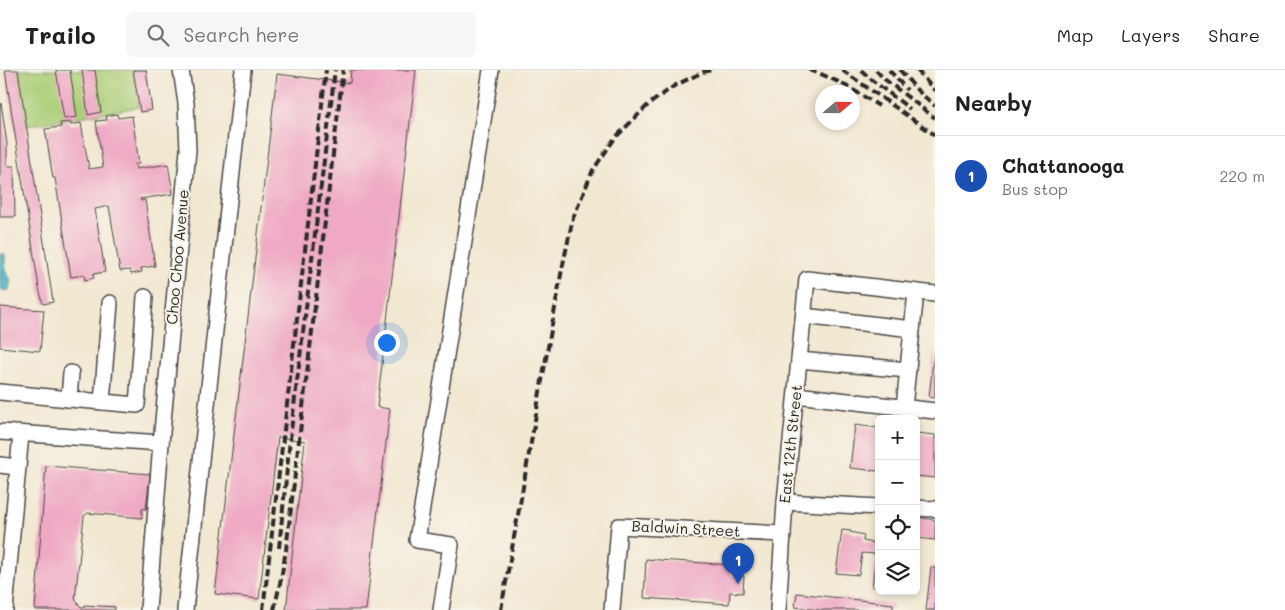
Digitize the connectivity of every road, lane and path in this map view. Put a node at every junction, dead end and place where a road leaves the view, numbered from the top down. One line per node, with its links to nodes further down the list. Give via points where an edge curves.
1 (181, 70): 21 (street, Choo Choo Avenue, via 188,150)
2 (243, 70): 31 (street)
3 (491, 70): 32 (street, via 417,540 451,545)
4 (916, 292): 5 (street); 8 (street, East 12th Street, via 807,279); 9 (street)
5 (935, 294)
6 (145, 297): 16 (street, via 137,405)
7 (110, 303): 16 (street)
8 (804, 316): 9 (street); 10 (street, East 12th Street)
9 (912, 329): 11 (street)
10 (799, 360): 11 (street); 14 (street, East 12th Street)
11 (908, 370): 17 (street)
12 (71, 373): 15 (street)
13 (0, 392): 15 (street)
14 (796, 395): 17 (street); 24 (street, East 12th Street)
15 (70, 399): 16 (street)
16 (102, 402)
17 (904, 407): 18 (street)
18 (935, 411)
19 (0, 432): 20 (street)
20 (21, 434): 21 (street); 23 (street)
21 (161, 444): 30 (street, Choo Choo Avenue)
22 (0, 465): 23 (street)
23 (17, 467): 29 (street)
24 (784, 502): 25 (street); 28 (street, East 12th Street)
25 (875, 507)
26 (920, 508): 27 (street)
27 (935, 509)
28 (783, 534): 33 (street, Baldwin Street, via 619,526); 34 (street, East 12th Street)
29 (5, 610)
30 (148, 610)
31 (185, 610)
32 (441, 610)
33 (612, 610)
34 (778, 610)

